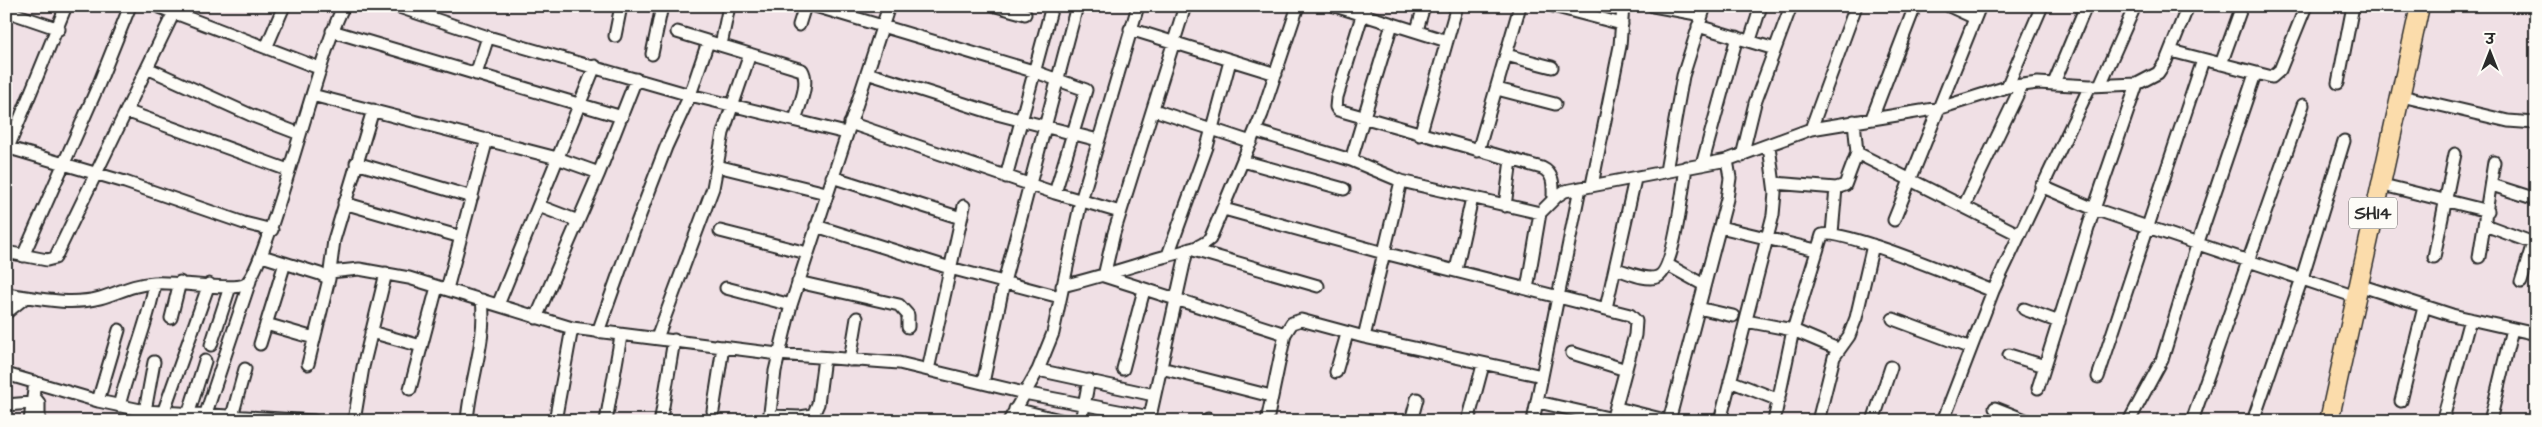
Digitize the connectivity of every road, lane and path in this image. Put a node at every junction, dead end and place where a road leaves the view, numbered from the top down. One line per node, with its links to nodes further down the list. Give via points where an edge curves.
1 (66, 6): 51 (street)
2 (130, 6): 133 (street)
3 (157, 6): 40 (street)
4 (284, 6): 64 (street)
5 (344, 6): 54 (street)
6 (396, 6): 41 (street)
7 (620, 6): 56 (street)
8 (662, 6): 67 (street)
9 (729, 6): 63 (street)
10 (805, 6): 49 (street)
11 (816, 6): 50 (street)
12 (889, 6): 50 (street)
13 (996, 6): 44 (street)
14 (1052, 6): 77 (street)
15 (1077, 6): 83 (street)
16 (1138, 6): 52 (street)
17 (1185, 6): 62 (street)
18 (1298, 6): 80 (street)
19 (1335, 6): 42 (street)
20 (1424, 6): 53 (street)
21 (1457, 6): 60 (street)
22 (1520, 6): 69 (street)
23 (1553, 6): 48 (street)
24 (1623, 6): 48 (street)
25 (1653, 6): 45 (street)
26 (1761, 6): 59 (street)
27 (1791, 6): 65 (street)
28 (1856, 6): 111 (street)
29 (1914, 6): 103 (street)
30 (1949, 6): 46 (street)
31 (1980, 6): 46 (street)
32 (2042, 6): 89 (street)
33 (2086, 6): 84 (street)
34 (2135, 6): 88 (street)
35 (2188, 6): 66 (street)
36 (2242, 6): 72 (street)
37 (2306, 6): 81 (street, via 2280,70 2272,77)
38 (2353, 6): 85 (street)
39 (2421, 7): 93 (main road, SH14); 225 (main road, SH14)
40 (176, 10): 64 (street); 75 (street)
41 (427, 11): 57 (street)
42 (1364, 11): 47 (street); 104 (street, via 1336,107)
43 (6, 12): 51 (street)
44 (1025, 14)
45 (1702, 16): 58 (street); 138 (street, via 1684,76)
46 (1975, 18): 98 (street)
47 (1392, 24): 53 (street); 104 (street)
48 (1622, 24): 148 (street)
49 (799, 26)
50 (882, 26): 77 (street); 78 (street)
51 (59, 28): 121 (street)
52 (1130, 29): 62 (street); 118 (street)
53 (1417, 30): 60 (street)
54 (332, 31): 76 (street); 79 (street)
55 (678, 32): 61 (street)
56 (615, 36)
57 (488, 37): 73 (street); 79 (street)
58 (1737, 37): 59 (street); 134 (street)
59 (1750, 40): 65 (street)
60 (1447, 41): 115 (street)
61 (708, 42): 63 (street); 92 (street)
62 (1173, 44): 71 (street); 101 (street)
63 (721, 45): 68 (street)
64 (266, 48): 76 (street)
65 (1775, 49): 125 (street, via 1755,103)
66 (2171, 51): 70 (street); 86 (street, via 2158,73)
67 (652, 54)
68 (750, 54): 96 (street); 105 (street, via 802,70 806,76)
69 (1506, 55): 74 (street); 90 (street)
70 (2203, 60): 72 (street); 178 (street)
71 (1230, 61): 80 (street); 112 (street)
72 (2221, 64): 81 (street)
73 (595, 66): 82 (street); 94 (street)
74 (1552, 67)
75 (147, 68): 99 (street); 114 (street)
76 (319, 68): 91 (street)
77 (1033, 71): 83 (street); 106 (street)
78 (867, 73): 106 (street); 110 (street)
79 (476, 74): 94 (street)
80 (1276, 74): 116 (street)
81 (2255, 74): 186 (street)
82 (636, 79): 92 (street); 102 (street)
83 (1057, 81): 109 (street); 113 (street, via 1086,90)
84 (2054, 83): 87 (street); 88 (street)
85 (2338, 83)
86 (2137, 84): 88 (street); 169 (street)
87 (2022, 85): 89 (street); 167 (street)
88 (2095, 86): 150 (street)
89 (2008, 87): 98 (street)
90 (1497, 89): 95 (street); 122 (street)
91 (312, 94): 100 (street); 114 (street)
92 (690, 95): 96 (street); 253 (street, via 666,147)
93 (2410, 98): 108 (street, via 2508,122); 151 (main road, SH14)
94 (580, 103): 102 (street); 126 (street)
95 (1555, 104)
96 (734, 105): 105 (street); 135 (street, via 722,133)
97 (2303, 105): 199 (street)
98 (1940, 108): 103 (street); 145 (street)
99 (126, 110): 137 (street); 139 (street)
100 (373, 110): 117 (street); 132 (street)
101 (1154, 110): 112 (street); 170 (street)
102 (622, 117): 140 (street)
103 (1872, 118): 107 (street)
104 (1364, 119): 115 (street); 127 (street)
105 (796, 120): 110 (street)
106 (1021, 121): 109 (street); 142 (street)
107 (1854, 121): 111 (street); 123 (street)
108 (2536, 123)
109 (1045, 126): 113 (street); 147 (street)
110 (848, 128): 141 (street); 142 (street)
111 (1812, 129): 120 (street)
112 (1212, 130): 116 (street); 194 (street)
113 (1074, 133): 118 (street); 156 (street)
114 (300, 134): 137 (street)
115 (1420, 135): 122 (street)
116 (1253, 136): 127 (street); 130 (street)
117 (488, 140): 126 (street); 157 (street)
118 (1098, 140): 162 (street)
119 (2344, 141): 208 (street)
120 (1769, 146): 125 (street); 146 (street)
121 (7, 149): 133 (street)
122 (1478, 151): 128 (street)
123 (1856, 154): 145 (street); 153 (street, via 1845,185)
124 (2455, 154): 159 (street)
125 (1742, 156): 129 (street)
126 (558, 158): 140 (street); 164 (street)
127 (1351, 160): 144 (street)
128 (1511, 160): 161 (street, via 1548,171 1552,177); 166 (street)
129 (1727, 160): 134 (street); 179 (street, via 1729,188)
130 (1244, 161): 154 (street); 168 (street)
131 (2494, 162): 149 (street)
132 (356, 163): 157 (street); 163 (street)
133 (63, 165): 139 (street); 195 (street)
134 (1702, 165): 136 (street)
135 (717, 166): 155 (street); 259 (street, via 713,188)
136 (1686, 168): 138 (street); 201 (street)
137 (288, 170): 180 (street)
138 (1666, 171): 143 (street)
139 (95, 173): 180 (street); 195 (street, via 55,258)
140 (599, 173): 175 (street)
141 (832, 177): 155 (street); 173 (street)
142 (1006, 177): 147 (street)
143 (1635, 179): 148 (street); 203 (street)
144 (1401, 180): 158 (street); 193 (street)
145 (1911, 181): 167 (street); 174 (street)
146 (1774, 182): 153 (street); 185 (street, via 1775,203)
147 (1030, 185): 156 (street); 213 (street)
148 (1592, 185): 152 (street)
149 (2492, 185): 160 (street); 171 (street)
150 (2042, 186): 169 (street); 183 (street)
151 (2391, 187): 159 (street); 225 (main road, SH14)
152 (1580, 188): 161 (street, via 1566,191); 228 (street)
153 (1836, 188): 182 (street)
154 (1344, 189)
155 (826, 193): 177 (street)
156 (1056, 194): 162 (street)
157 (472, 197): 184 (street)
158 (1472, 198): 166 (street); 204 (street)
159 (2444, 199): 171 (street); 197 (street)
160 (2536, 199)
161 (1553, 200): 172 (street)
162 (1081, 201): 170 (street); 223 (street)
163 (344, 203): 184 (street); 206 (street, via 334,240)
164 (539, 206): 175 (street); 231 (street)
165 (964, 206): 173 (street)
166 (1505, 206): 172 (street)
167 (1964, 206): 183 (street)
168 (1224, 209): 189 (street, via 1210,239); 193 (street)
169 (2094, 209): 178 (street); 245 (street)
170 (1120, 212): 207 (street)
171 (2488, 212): 176 (street)
172 (1540, 213): 221 (street)
173 (961, 218): 202 (street)
174 (1894, 220)
175 (578, 221): 240 (street)
176 (2485, 225): 187 (street); 198 (street)
177 (816, 226): 192 (street); 202 (street)
178 (2148, 226): 186 (street); 288 (street)
179 (1720, 227): 185 (street); 216 (street)
180 (272, 230): 196 (street)
181 (720, 231): 192 (street)
182 (1832, 233): 188 (street); 190 (street, via 1822,235)
183 (2018, 234): 224 (street)
184 (461, 237): 219 (street)
185 (1767, 238): 190 (street); 244 (street)
186 (2198, 242): 199 (street); 343 (street, via 2162,360)
187 (2534, 244): 214 (street)
188 (1874, 245): 224 (street); 267 (street, via 1856,318 1849,336)
189 (1188, 250): 194 (street); 217 (street); 230 (street)
190 (1816, 250): 251 (street)
191 (6, 252): 195 (street)
192 (807, 253): 212 (street)
193 (1384, 253): 204 (street); 260 (street)
194 (1168, 255): 207 (street)
195 (23, 256)
196 (262, 256): 200 (street); 209 (street)
197 (2434, 257)
198 (2479, 257)
199 (2249, 260): 208 (street); 344 (street)
200 (285, 263): 206 (street); 246 (street)
201 (1668, 266): 203 (street, via 1658,277 1649,278); 216 (street)
202 (950, 268): 213 (street); 282 (street)
203 (1616, 269): 234 (street)
204 (1456, 270): 221 (street)
205 (386, 273): 206 (street, via 359,269); 219 (street); 252 (street)
206 (330, 276): 258 (street)
207 (1104, 276): 222 (street); 223 (street)
208 (2302, 278): 225 (street); 345 (street)
209 (250, 281): 218 (street, via 243,286); 316 (street)
210 (155, 282): 211 (street); 227 (street, via 128,286 90,300); 306 (street, via 150,310)
211 (180, 282): 215 (street); 239 (street)
212 (798, 282): 232 (street); 247 (street, via 899,305 906,310)
213 (1004, 282): 223 (street); 292 (street)
214 (2521, 282)
215 (209, 284): 218 (street); 312 (street)
216 (1704, 285): 235 (street)
217 (1318, 286)
218 (230, 287): 263 (street)
219 (442, 288): 229 (street); 264 (street)
220 (726, 288): 232 (street)
221 (1527, 289): 228 (street)
222 (1144, 290): 230 (street); 281 (street)
223 (1061, 291): 283 (street, via 1053,333)
224 (1993, 291): 266 (street)
225 (2362, 292): 233 (street); 346 (main road, SH14); 347 (main road, SH14)
226 (6, 294): 227 (street)
227 (26, 297): 237 (street)
228 (1557, 297): 234 (street); 287 (street)
229 (482, 300): 231 (street); 326 (street, via 484,324)
230 (1176, 300): 254 (street); 279 (street)
231 (498, 305): 240 (street)
232 (791, 305): 269 (street)
233 (2424, 307): 243 (street); 302 (street)
234 (1606, 308): 284 (street, via 1630,315 1636,322)
235 (1698, 308): 238 (street); 336 (street)
236 (2024, 309): 245 (street)
237 (6, 314)
238 (1733, 316)
239 (172, 318)
240 (536, 318): 248 (street)
241 (857, 318): 272 (street)
242 (1893, 319): 266 (street)
243 (2470, 319): 249 (street); 315 (street)
244 (1746, 321): 251 (street); 290 (street)
245 (2059, 322): 277 (street)
246 (266, 324): 258 (street); 262 (street)
247 (908, 327)
248 (572, 328): 253 (street); 327 (street)
249 (2512, 329): 256 (street); 348 (street)
250 (119, 330): 301 (street)
251 (1793, 330): 267 (street); 300 (street)
252 (371, 332): 264 (street); 325 (street)
253 (598, 332): 257 (street)
254 (1285, 334): 255 (street, via 1292,322 1301,320); 297 (street)
255 (1347, 334): 260 (street); 285 (street)
256 (2536, 334)
257 (621, 336): 259 (street); 328 (street)
258 (314, 338): 275 (street)
259 (657, 338): 261 (street)
260 (1364, 338): 276 (street)
261 (674, 340): 265 (street); 318 (street)
262 (260, 344)
263 (211, 345)
264 (421, 346): 294 (street)
265 (723, 347): 269 (street); 311 (street)
266 (1971, 348): 341 (street)
267 (1838, 349): 339 (street, via 1830,368)
268 (1572, 353): 284 (street)
269 (778, 354): 271 (street); 319 (street)
270 (2009, 355): 277 (street)
271 (824, 358): 272 (street); 319 (street, via 818,404 813,415)
272 (850, 360): 282 (street, via 899,363)
273 (205, 361): 314 (street)
274 (154, 362): 310 (street)
275 (308, 364)
276 (1483, 364): 287 (street); 334 (street)
277 (2045, 366): 293 (street)
278 (1892, 367): 340 (street)
279 (1161, 368): 296 (street); 297 (street)
280 (245, 369): 317 (street)
281 (1123, 369)
282 (928, 370): 292 (street)
283 (1038, 370): 289 (street); 295 (street)
284 (1626, 370): 307 (street)
285 (1336, 372)
286 (6, 374): 291 (street)
287 (1542, 376): 303 (street)
288 (2098, 377)
289 (1089, 380): 296 (street); 304 (street)
290 (1730, 381): 300 (street); 337 (street)
291 (35, 382): 299 (street); 301 (street)
292 (983, 383): 295 (street)
293 (2038, 388)
294 (410, 389)
295 (1024, 392): 304 (street); 309 (street)
296 (1154, 395): 320 (street)
297 (1271, 396): 332 (street)
298 (1416, 399): 333 (street)
299 (33, 400): 305 (street); 322 (street); 323 (street, via 38,403)
300 (1779, 400): 338 (street)
301 (98, 401): 306 (street)
302 (2401, 401)
303 (1538, 402): 321 (street); 335 (street)
304 (1085, 404): 320 (street); 331 (street)
305 (6, 405)
306 (119, 406): 313 (street)
307 (1617, 408): 321 (street); 336 (street)
308 (1995, 408): 342 (street)
309 (1015, 409): 329 (street); 330 (street)
310 (145, 411): 312 (street); 313 (street)
311 (713, 411)
312 (163, 413): 314 (street)
313 (131, 415)
314 (188, 415): 316 (street)
315 (2444, 415)
316 (206, 416): 317 (street)
317 (232, 416): 324 (street)
318 (661, 418)
319 (770, 418)
320 (1149, 419)
321 (1612, 420)
322 (30, 421)
323 (39, 421)
324 (314, 421)
325 (354, 421)
326 (467, 421)
327 (556, 421)
328 (606, 421)
329 (1009, 421)
330 (1064, 421)
331 (1081, 421)
332 (1267, 421)
333 (1410, 421)
334 (1468, 421)
335 (1533, 421)
336 (1669, 421)
337 (1720, 421)
338 (1774, 421)
339 (1818, 421)
340 (1873, 421)
341 (1943, 421)
342 (2028, 421)
343 (2129, 421)
344 (2192, 421)
345 (2253, 421)
346 (2328, 421)
347 (2340, 421)
348 (2490, 421)

